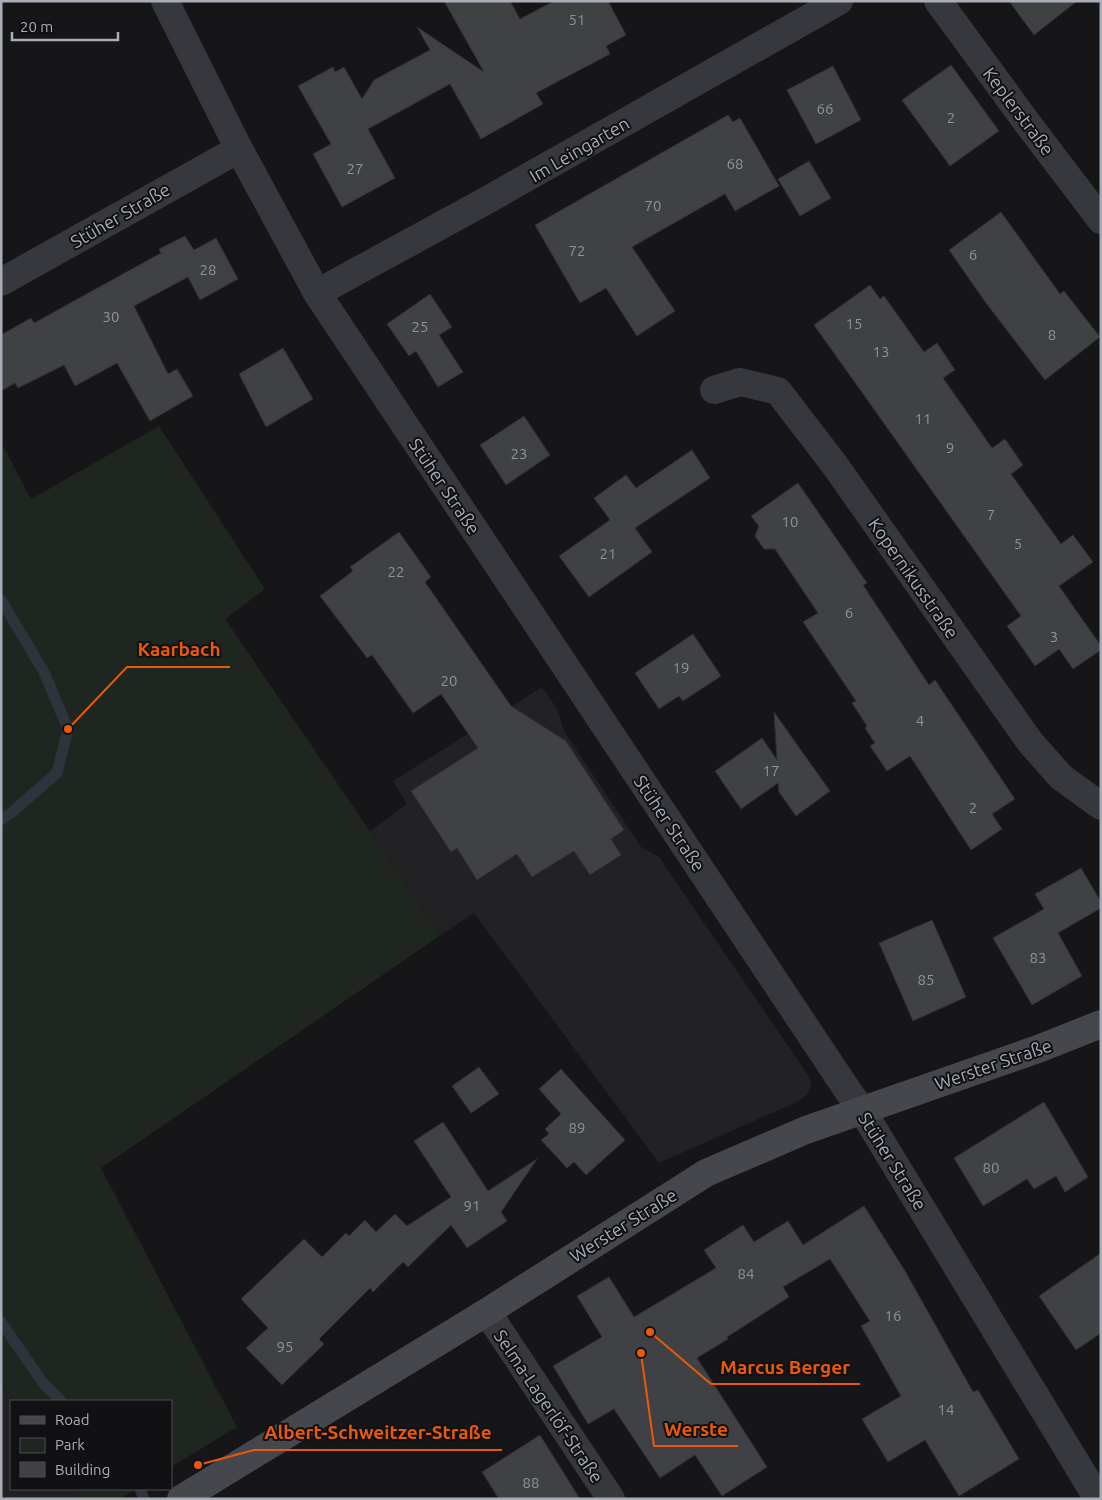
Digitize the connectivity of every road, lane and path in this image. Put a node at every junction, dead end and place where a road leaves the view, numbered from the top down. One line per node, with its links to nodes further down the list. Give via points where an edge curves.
1 (165, 1): 4 (street, Stüher Straße)
2 (839, 1): 7 (street, Im Leingarten, via 491,199)
3 (938, 1): 5 (street, Keplerstraße)
4 (239, 149): 6 (street, Stüher Straße); 7 (street, Stüher Straße)
5 (1101, 220)
6 (1, 282)
7 (317, 293): 11 (street, Stüher Straße)
8 (714, 390): 9 (street, Kopernikusstraße, via 740,382 778,391 834,464 1030,742 1061,777)
9 (1101, 806)
10 (1101, 1024): 11 (main road, Werster Straße)
11 (862, 1110): 12 (main road, Werster Straße, via 806,1130 706,1174); 15 (street, Stüher Straße)
12 (487, 1312): 13 (main road, Werster Straße); 14 (street, Selma-Lagerlöf-Straße)
13 (181, 1499)
14 (611, 1499)
15 (1098, 1499)

